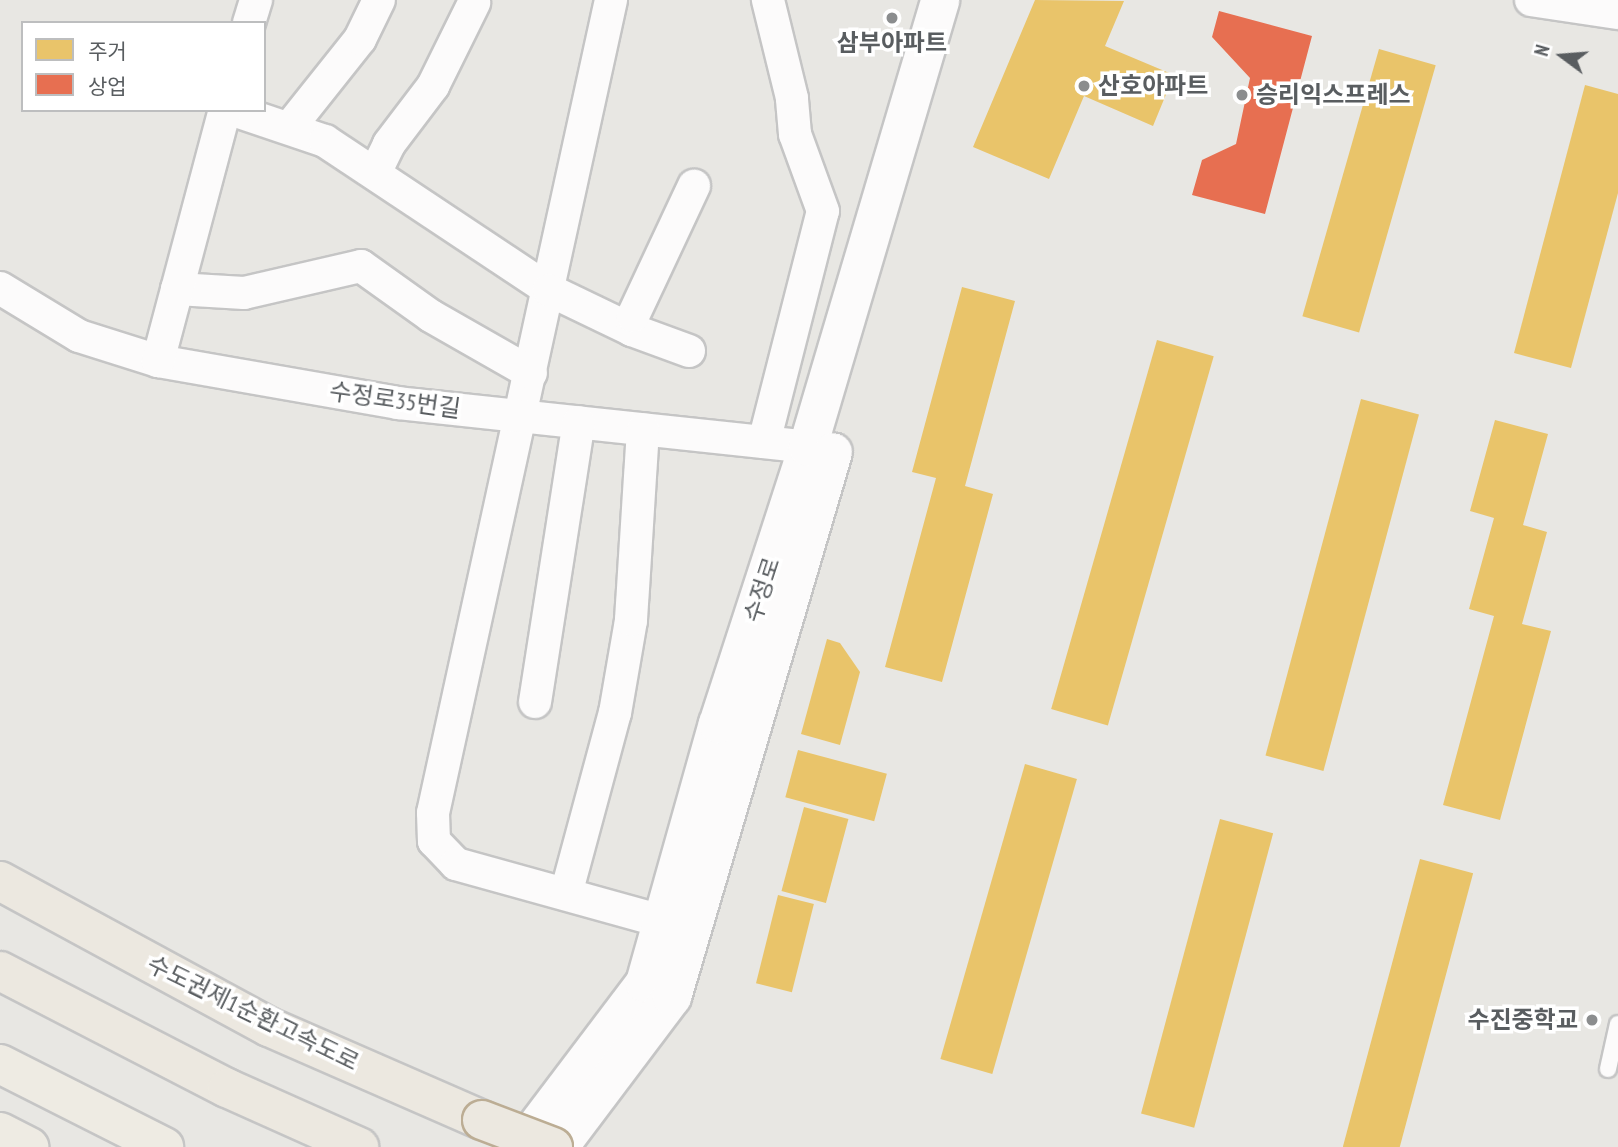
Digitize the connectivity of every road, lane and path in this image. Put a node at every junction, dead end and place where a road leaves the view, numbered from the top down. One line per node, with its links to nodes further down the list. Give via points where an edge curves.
1 (256, 0): 10 (street)
2 (379, 0): 13 (street, via 360,39)
3 (611, 0): 18 (street)
4 (768, 0): 26 (street, via 792,98 795,134 823,211)
5 (940, 0): 27 (main road, 수정로)
6 (965, 0): 42 (main road, 수정로, via 672,998)
7 (1531, 0): 9 (street)
8 (474, 3): 14 (street, via 433,86 389,144)
9 (1618, 13)
10 (250, 21)
11 (224, 112): 17 (street)
12 (240, 112): 13 (street)
13 (290, 127): 14 (street, via 325,141)
14 (375, 173): 18 (street)
15 (694, 186): 19 (street, via 633,316)
16 (0, 288): 21 (street, 수정로35번길, via 79,335)
17 (177, 289): 21 (street); 22 (street, via 244,293 361,266 431,316)
18 (549, 290): 19 (street); 22 (street)
19 (632, 330): 20 (street)
20 (689, 351)
21 (158, 361): 23 (street, 수정로35번길, via 397,403)
22 (531, 373): 23 (street)
23 (522, 416): 24 (street, 수정로35번길); 30 (street, via 433,813 434,841 456,864)
24 (579, 422): 25 (street, 수정로35번길); 28 (street)
25 (643, 429): 26 (street, 수정로35번길); 30 (street, via 631,620 615,713)
26 (764, 442): 27 (street, 수정로35번길)
27 (808, 447): 31 (main road, 수정로, via 718,724)
28 (535, 702)
29 (0, 881): 41 (highway, 수도권제1순환고속도로, bridge, via 269,1027)
30 (566, 894): 31 (street)
31 (662, 920): 40 (main road, 수정로, via 645,982)
32 (0, 971): 39 (highway, via 227,1088)
33 (1618, 1024): 35 (lane)
34 (0, 1064): 38 (highway)
35 (1608, 1069)
36 (0, 1132): 37 (highway)
37 (29, 1147)
38 (164, 1147)
39 (359, 1147)
40 (521, 1147)
41 (552, 1147)
42 (559, 1147)

